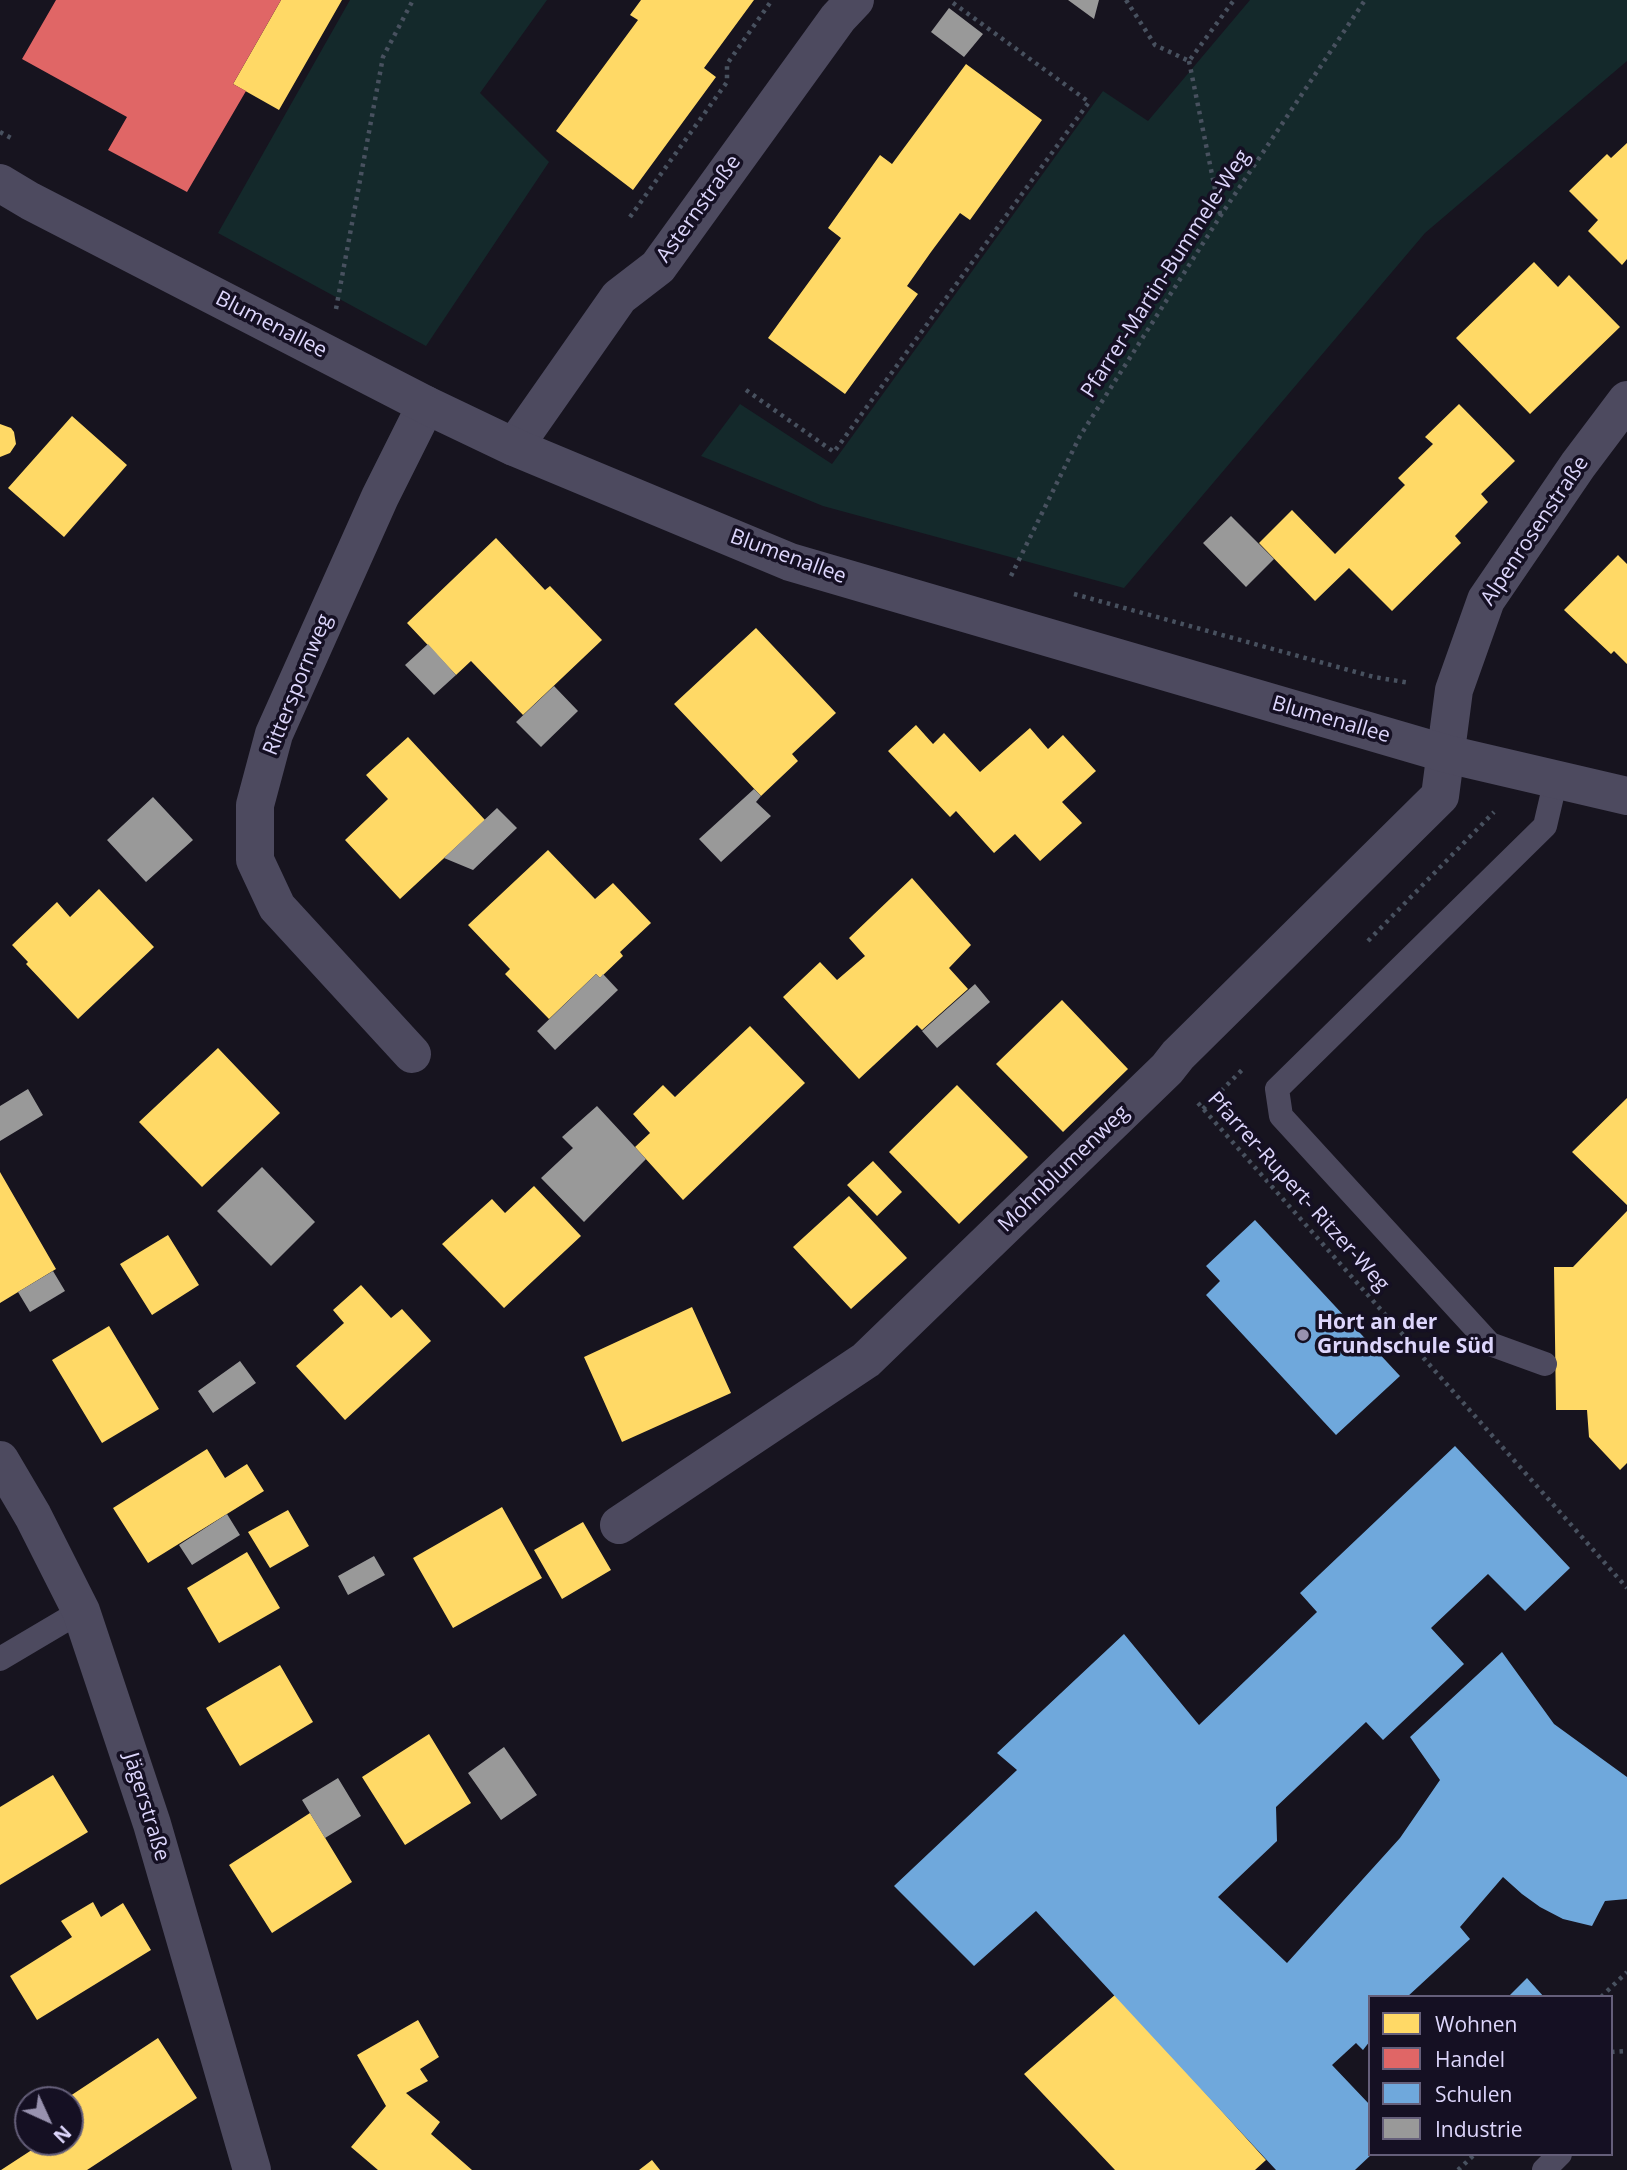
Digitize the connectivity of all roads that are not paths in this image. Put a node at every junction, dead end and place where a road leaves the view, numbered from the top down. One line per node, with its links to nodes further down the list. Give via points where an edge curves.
1 (855, 0): 5 (street, Asternstraße, via 658,267 619,297)
2 (0, 183): 4 (street, Blumenallee)
3 (1627, 400): 6 (street, Alpenrosenstraße, via 1486,600 1454,690)
4 (426, 405): 5 (street, Blumenallee); 9 (street, Ritterspornweg, via 274,734 255,805 255,860 277,906)
5 (514, 447): 6 (street, Blumenallee, via 790,562)
6 (1447, 754): 7 (street, Blumenallee); 12 (street, Mohnblumenweg, via 1440,796 866,1360)
7 (1556, 779): 8 (street, Blumenallee); 10 (lane, via 1545,826 1277,1089 1281,1116 1490,1344)
8 (1627, 796)
9 (412, 1054)
10 (1545, 1363)
11 (0, 1460): 13 (street, Jägerstraße)
12 (620, 1525)
13 (81, 1611): 14 (lane); 16 (street, Jägerstraße, via 152,1824)
14 (0, 1660)
15 (1558, 2156): 17 (lane)
16 (252, 2170)
17 (1544, 2170)

